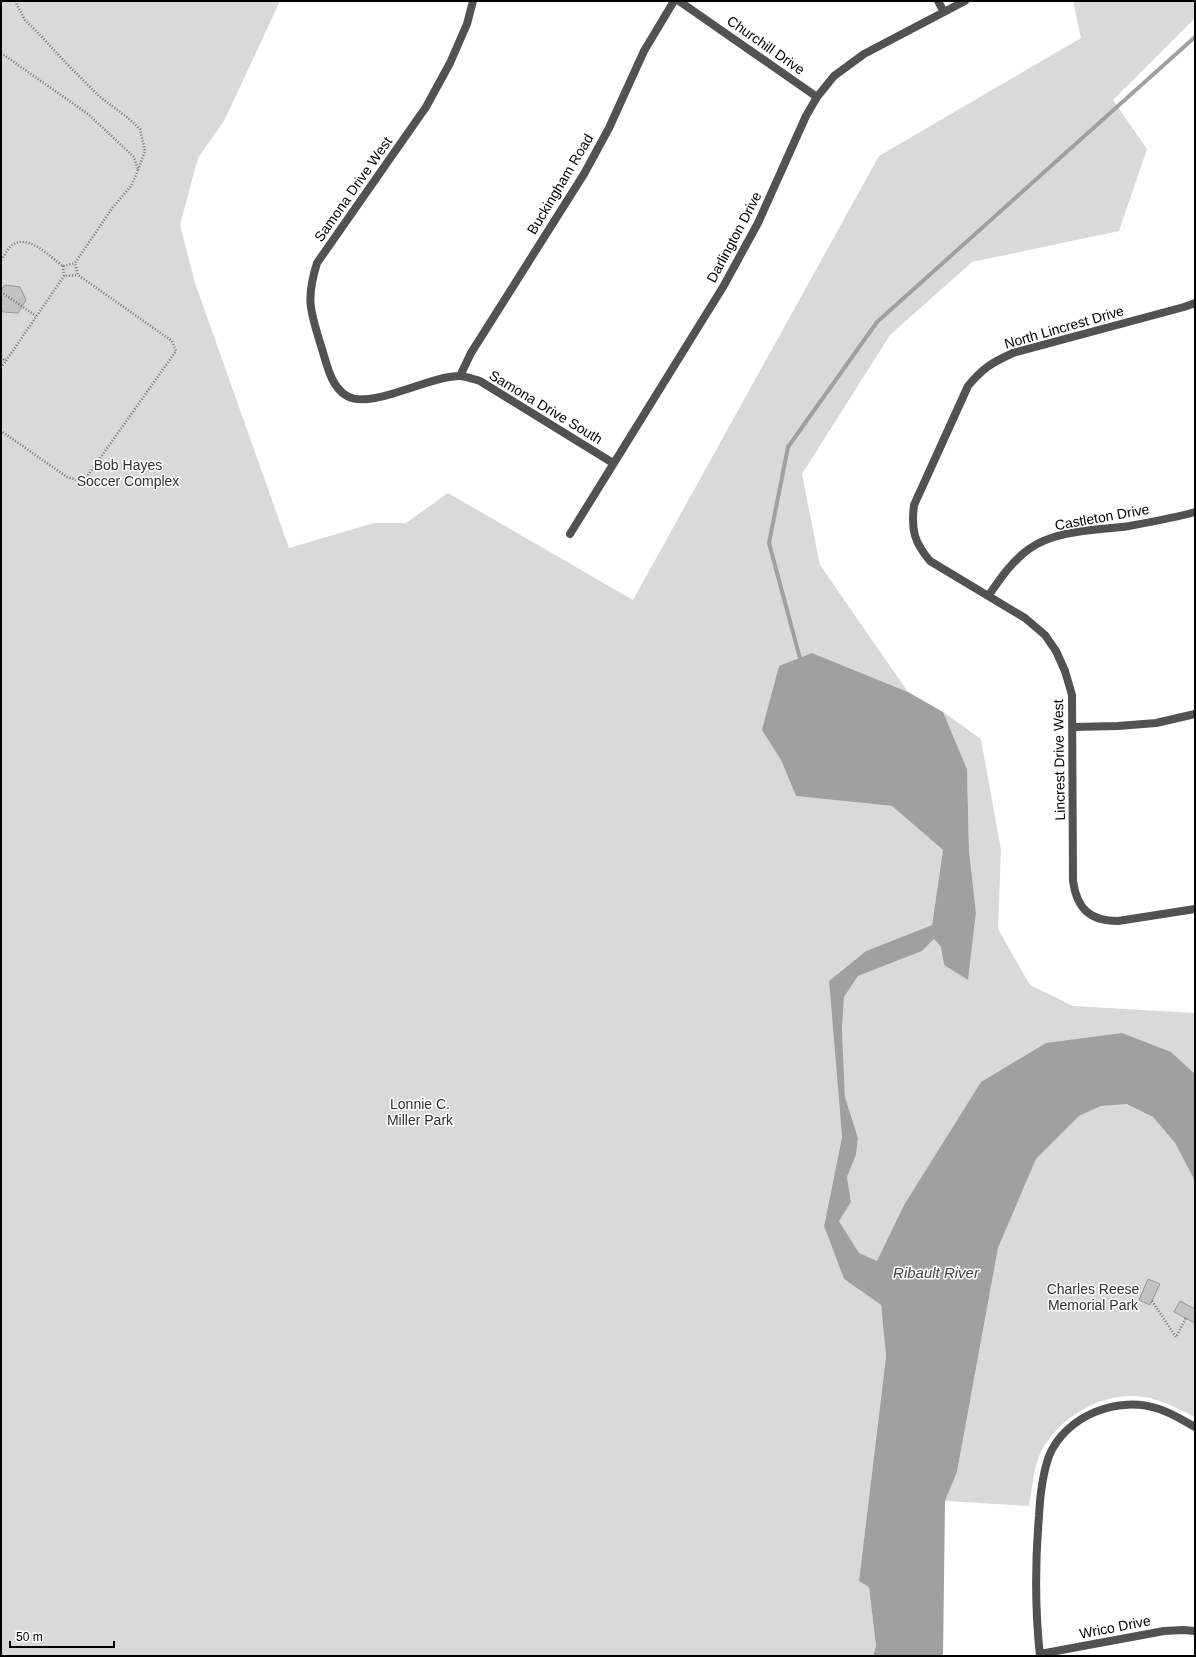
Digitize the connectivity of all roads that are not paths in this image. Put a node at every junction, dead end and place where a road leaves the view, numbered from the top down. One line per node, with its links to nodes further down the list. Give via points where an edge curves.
1 (473, 1): 10 (street, Samona Drive West, via 467,24 450,64 426,107 317,263 309,297 311,315 330,374)
2 (674, 1): 9 (street, Buckingham Road, via 644,51 609,128 584,174 471,353)
3 (679, 1): 7 (street, Churchill Drive)
4 (938, 1): 6 (street)
5 (965, 1): 6 (street, Darlington Drive)
6 (944, 12): 7 (street, Darlington Drive, via 864,54 834,76)
7 (817, 97): 11 (street, Darlington Drive, via 758,223 723,287)
8 (1195, 303): 14 (street, North Lincrest Drive, via 1013,353 982,370 968,386 914,505 912,522)
9 (460, 376): 10 (street, Samona Drive South, via 432,380 377,398 359,400); 11 (street, Samona Drive South, via 480,381)
10 (347, 396)
11 (613, 463): 13 (street, Darlington Drive)
12 (1195, 512): 15 (street, Castleton Drive, via 1130,526 1066,534 1046,540 1028,550 1007,570)
13 (570, 534)
14 (915, 539): 15 (street, Lincrest Drive West, via 930,561)
15 (988, 595): 17 (street, Lincrest Drive West, via 1025,618 1045,635 1056,651 1072,695)
16 (1195, 714): 17 (street, via 1156,722)
17 (1073, 727): 18 (street, Lincrest Drive West, via 1073,881 1075,896 1083,909 1094,918 1106,921)
18 (1195, 909)
19 (1195, 1427): 21 (street, via 1160,1409 1142,1405 1122,1405 1102,1409 1084,1418 1061,1438 1050,1455 1041,1484 1036,1598)
20 (1195, 1631): 21 (street, Wrico Drive, via 1164,1631)
21 (1040, 1655)

